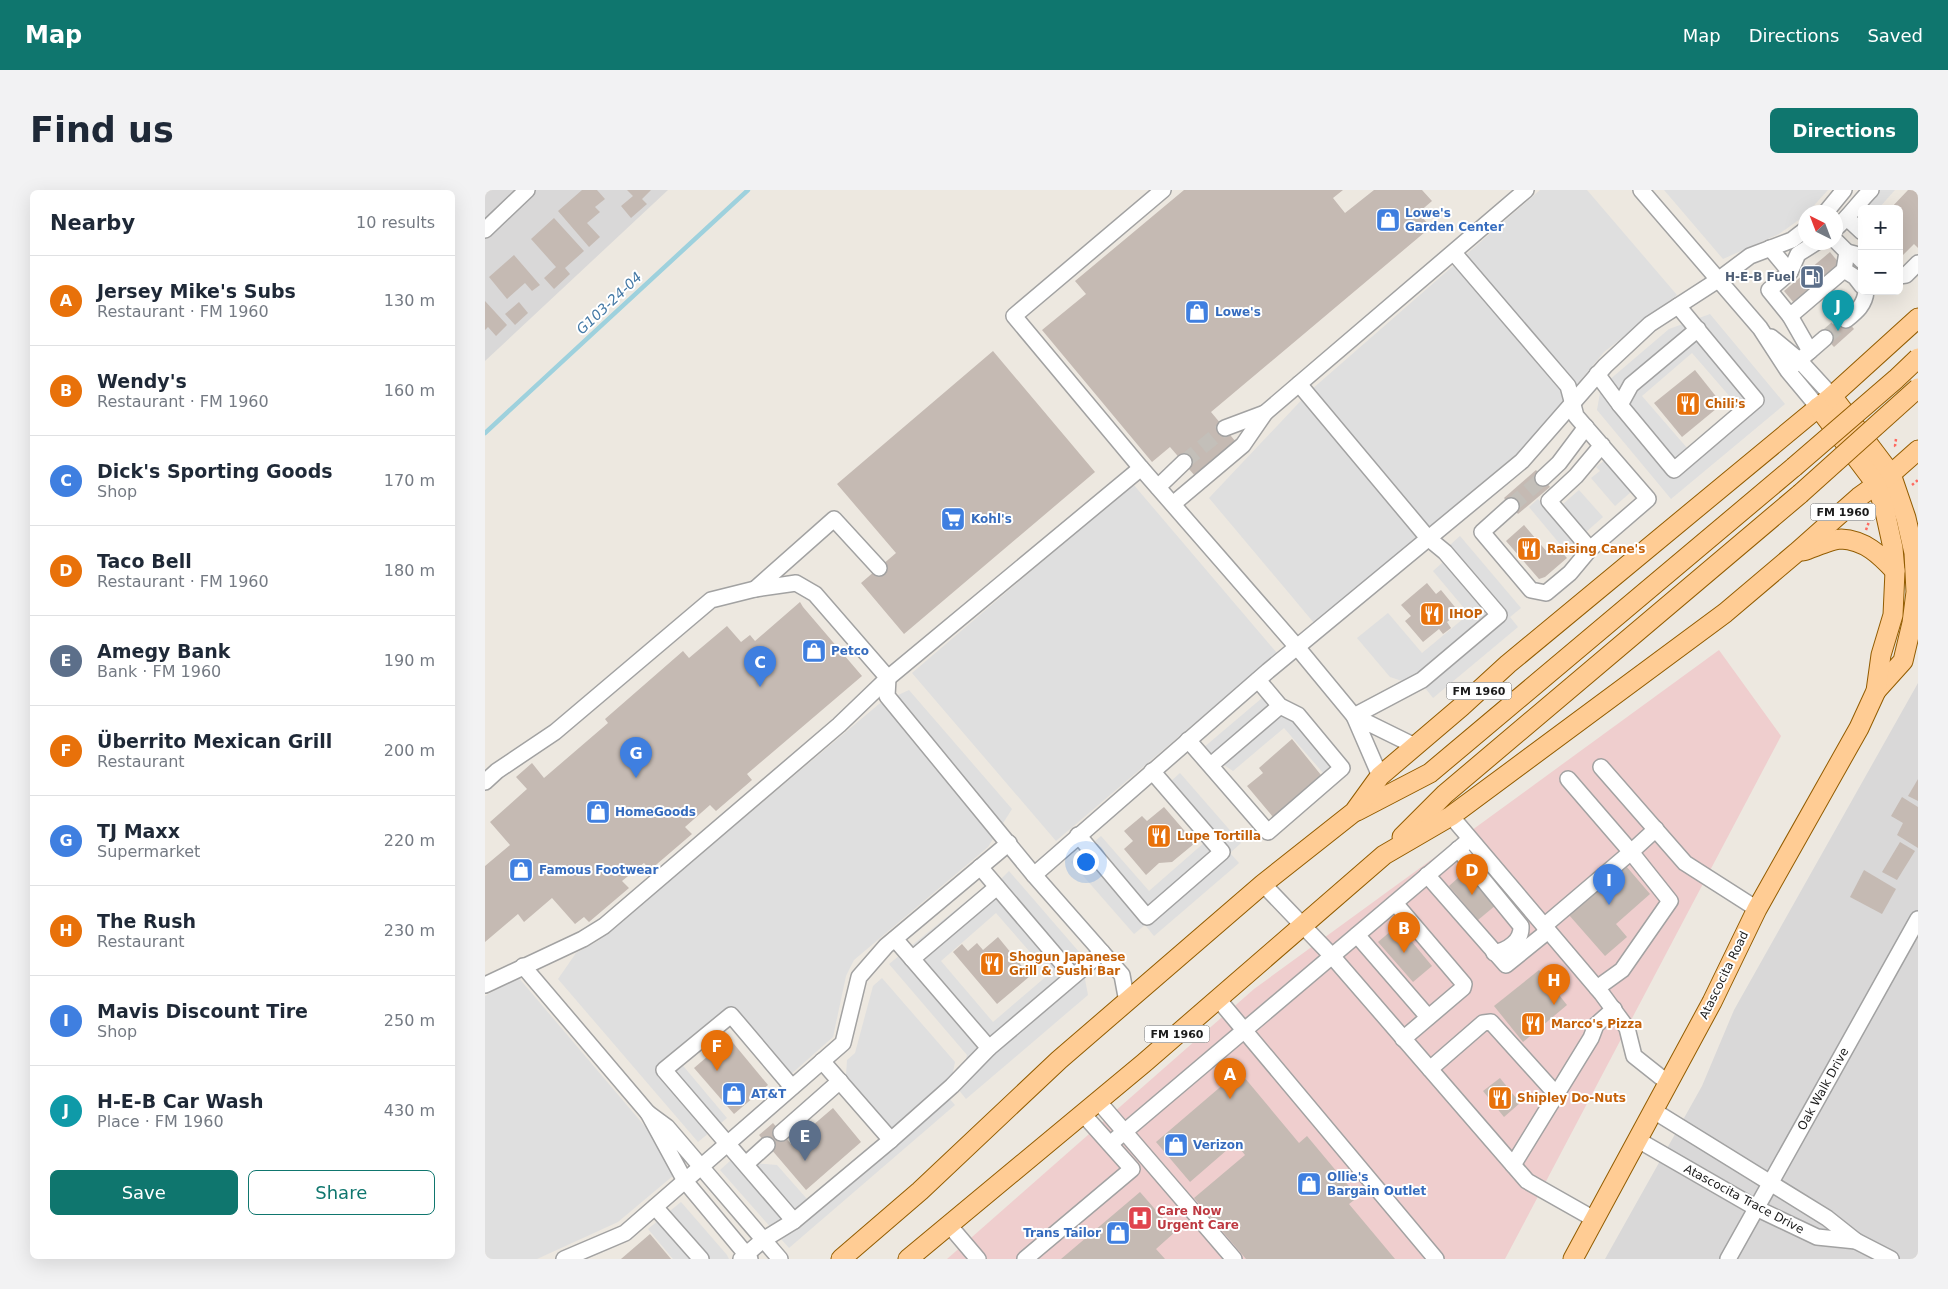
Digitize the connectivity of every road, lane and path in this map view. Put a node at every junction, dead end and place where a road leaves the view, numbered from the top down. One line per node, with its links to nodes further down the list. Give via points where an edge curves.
1 (527, 190): 11 (street)
2 (1163, 190): 46 (street, via 1014,316)
3 (1527, 190): 17 (street)
4 (1641, 190): 23 (street)
5 (1844, 190): 7 (street)
6 (1871, 190): 8 (street)
7 (1832, 205)
8 (1848, 218): 9 (street); 10 (street)
9 (1843, 223)
10 (1858, 228)
11 (485, 230)
12 (1798, 235): 13 (street)
13 (1770, 248): 21 (street); 23 (street, via 1750,256)
14 (1843, 248): 16 (street)
15 (1804, 250): 21 (street, via 1798,254)
16 (1847, 252): 18 (street); 20 (street)
17 (1454, 253): 35 (street); 37 (street, via 1568,386)
18 (1858, 257)
19 (1918, 262): 22 (street)
20 (1844, 270): 24 (street); 27 (street)
21 (1790, 272): 27 (street, via 1769,290)
22 (1903, 272)
23 (1717, 280): 26 (street); 33 (street, via 1760,328)
24 (1858, 281)
25 (1866, 295): 29 (street, via 1856,313)
26 (1678, 306): 30 (street); 34 (street, via 1650,324)
27 (1790, 316): 33 (street)
28 (1918, 318): 38 (main road, FM 1960 / FM 1960)
29 (1847, 320)
30 (1698, 329): 39 (street, via 1631,386); 39 (street, via 1756,400 1674,470)
31 (1825, 338): 33 (street)
32 (1918, 358): 78 (main road, bridge, via 1794,467 1430,773)
33 (1799, 360): 38 (street)
34 (1597, 374): 37 (street); 39 (street)
35 (1299, 384): 40 (street); 57 (street)
36 (1918, 388): 85 (main road, FM 1960, bridge, via 1800,494 1445,794)
37 (1573, 401): 41 (street, via 1576,416); 57 (street, via 1522,461)
38 (1825, 402): 49 (main road, Atascocita Road); 71 (main road, FM 1960 / FM 1960, via 1508,664)
39 (1620, 405)
40 (1265, 413): 42 (street); 53 (street, via 1243,445)
41 (1586, 427): 43 (street); 48 (street, via 1559,463)
42 (1225, 428)
43 (1602, 445): 58 (street, via 1577,476 1549,501); 58 (street, via 1648,499)
44 (1918, 450): 49 (main road, FM 1960 / FM 1960)
45 (1183, 462): 52 (street)
46 (1141, 468): 52 (street); 65 (street)
47 (1914, 475): 50 (path)
48 (1543, 478)
49 (1884, 479): 59 (main road, FM 1960 / FM 1960); 61 (main road, Atascocita Road, via 1884,507); 62 (main road, Atascocita Road, via 1907,518)
50 (1917, 480): 51 (path)
51 (1911, 486)
52 (1158, 487): 53 (street)
53 (1173, 504): 64 (street)
54 (1511, 506): 58 (street, via 1482,532 1531,590 1546,593 1570,573)
55 (1871, 517): 56 (path)
56 (1865, 536)
57 (1428, 538): 64 (street); 69 (street, via 1445,552 1499,614 1422,680)
58 (1589, 550)
59 (1797, 552): 61 (main road, via 1840,539 1863,544 1877,552); 79 (main road, FM 1960 / FM 1960, via 1725,613)
60 (879, 568): 63 (street, via 834,519)
61 (1895, 571): 67 (main road, Atascocita Road, via 1893,615)
62 (1917, 572): 67 (main road, Atascocita Road, via 1912,623 1903,661)
63 (755, 588): 65 (street, via 796,583 815,594); 77 (street, via 711,600 555,732)
64 (1297, 647): 66 (street); 69 (street)
65 (887, 678): 82 (street, via 887,696); 102 (street, via 839,725 604,926)
66 (1258, 680): 68 (street); 70 (street)
67 (1875, 691): 92 (main road, Atascocita Road, via 1859,728)
68 (1280, 706): 72 (street); 72 (street, via 1298,715 1343,768 1268,832)
69 (1354, 716): 71 (street); 75 (street)
70 (1188, 740): 72 (street); 74 (street)
71 (1415, 746): 75 (main road, FM 1960 / FM 1960)
72 (1211, 765)
73 (1601, 767): 80 (street)
74 (1153, 771): 81 (street); 81 (street, via 1222,852 1147,917)
75 (1380, 776): 78 (main road, FM 1960 / FM 1960)
76 (1568, 779): 84 (street)
77 (485, 782)
78 (1354, 812): 89 (main road, FM 1960 / FM 1960)
79 (1451, 816): 83 (street); 85 (main road, FM 1960 / FM 1960)
80 (1656, 829): 84 (street); 92 (street, via 1685,863)
81 (1078, 836): 87 (street)
82 (1009, 843): 86 (street); 87 (street)
83 (1464, 844): 88 (street); 95 (street); 100 (street, via 1521,926 1518,939)
84 (1631, 852): 95 (street); 107 (street, via 1670,901 1622,970)
85 (1383, 855): 94 (main road, FM 1960 / FM 1960)
86 (980, 867): 90 (street); 97 (street)
87 (1034, 875): 98 (street)
88 (1427, 875): 91 (street); 100 (street)
89 (1263, 884): 94 (street); 105 (main road, FM 1960 / FM 1960)
90 (997, 887): 101 (street); 104 (street)
91 (1395, 903): 96 (street); 111 (street, via 1463,984 1463,988)
92 (1757, 909): 118 (main road, Atascocita Road)
93 (1918, 919): 136 (street, Oak Walk Drive)
94 (1302, 924): 99 (street); 108 (main road, FM 1960 / FM 1960)
95 (1546, 928): 100 (street, via 1508,965); 107 (street)
96 (1357, 935): 99 (street); 111 (street)
97 (895, 939): 101 (street); 115 (street, via 859,977 843,1043)
98 (1102, 952): 103 (street); 104 (street)
99 (1332, 956): 112 (street); 113 (street)
100 (1499, 958)
101 (912, 960): 114 (street)
102 (523, 966): 106 (street); 123 (street)
103 (1123, 975): 105 (street); 109 (street)
104 (1073, 976): 114 (street)
105 (1150, 983): 109 (main road, FM 1960 / FM 1960)
106 (485, 985)
107 (1597, 988): 110 (street)
108 (1218, 999): 112 (street); 121 (main road, FM 1960 / FM 1960)
109 (1127, 1002): 148 (main road, FM 1960 / FM 1960)
110 (1614, 1009): 118 (street, via 1627,1028 1635,1056); 120 (street, via 1596,1025)
111 (1429, 1017): 113 (street)
112 (1245, 1030): 125 (street); 153 (street)
113 (1403, 1039): 116 (street)
114 (989, 1048): 127 (street)
115 (823, 1061): 117 (street); 119 (street)
116 (1429, 1069): 120 (street, via 1483,1023 1491,1022); 133 (street)
117 (840, 1081): 126 (street); 127 (street)
118 (1668, 1083): 122 (main road, Atascocita Road)
119 (792, 1087): 129 (street); 129 (street, via 731,1015 664,1070)
120 (1556, 1094): 133 (street)
121 (1098, 1101): 124 (main road, FM 1960 / FM 1960); 125 (street)
122 (1654, 1111): 128 (main road, Atascocita Road); 136 (street, Atascocita Trace Drive)
123 (648, 1113): 134 (street, via 667,1127); 135 (street)
124 (1083, 1114): 130 (street); 141 (main road, FM 1960 / FM 1960)
125 (1125, 1131): 130 (street); 152 (street)
126 (781, 1133)
127 (891, 1140): 140 (street)
128 (1638, 1140): 138 (street, Atascocita Trace Drive); 139 (main road, Atascocita Road)
129 (728, 1143): 132 (street); 134 (street)
130 (1110, 1144): 151 (street, via 1132,1169)
131 (767, 1145): 132 (street)
132 (746, 1164): 140 (street)
133 (1513, 1165): 139 (street, via 1527,1181)
134 (701, 1167): 135 (street); 142 (street)
135 (685, 1181): 137 (street); 144 (street)
136 (1771, 1184): 138 (street, Oak Walk Drive); 143 (street, Atascocita Trace Drive, via 1827,1218)
137 (655, 1207): 145 (street, via 625,1233); 146 (street)
138 (1756, 1208): 143 (street, Atascocita Trace Drive, via 1817,1237); 155 (street, Oak Walk Drive)
139 (1594, 1219): 154 (main road, Atascocita Road)
140 (794, 1221): 142 (street)
141 (949, 1225): 149 (main road, FM 1960 / FM 1960); 150 (street)
142 (763, 1240): 144 (street); 147 (street)
143 (1856, 1241): 156 (street, Atascocita Trace Drive)
144 (746, 1258)
145 (564, 1259)
146 (701, 1259)
147 (780, 1259)
148 (841, 1259)
149 (908, 1259)
150 (978, 1259)
151 (1025, 1259)
152 (1234, 1259)
153 (1436, 1259)
154 (1573, 1259)
155 (1727, 1259)
156 (1891, 1259)

